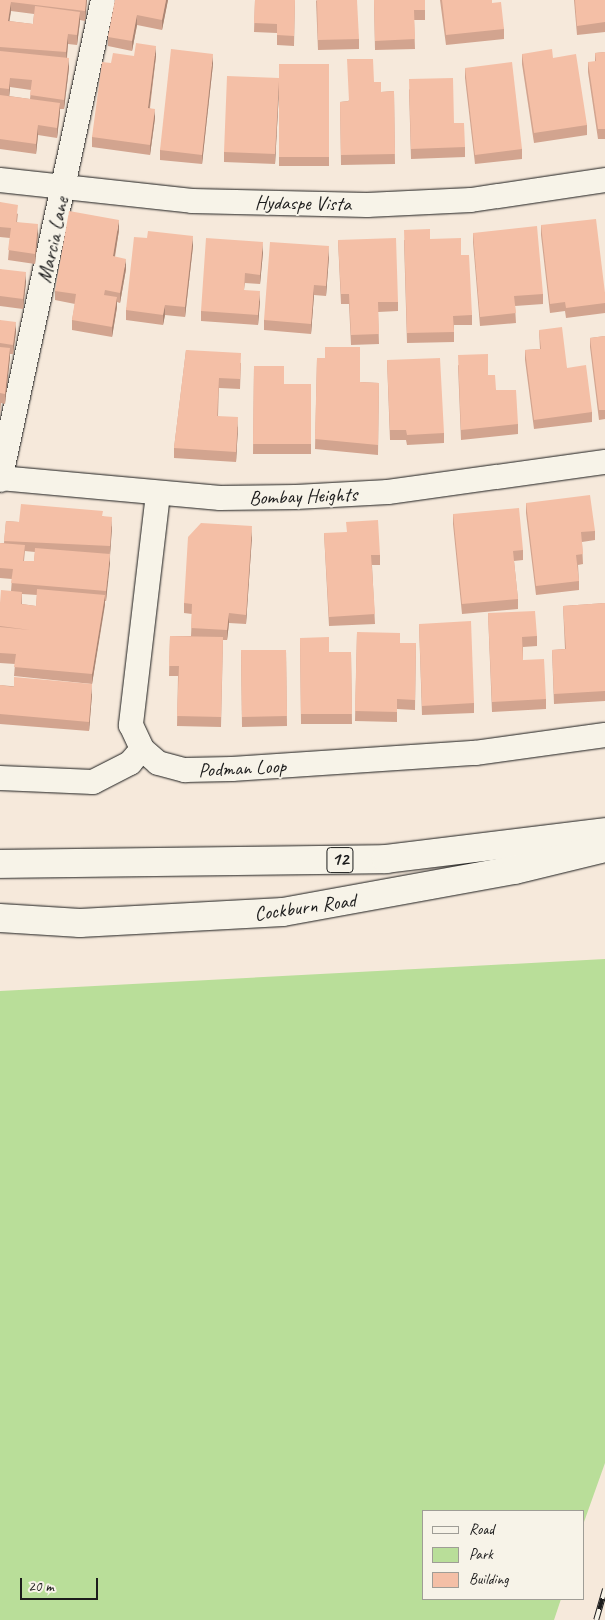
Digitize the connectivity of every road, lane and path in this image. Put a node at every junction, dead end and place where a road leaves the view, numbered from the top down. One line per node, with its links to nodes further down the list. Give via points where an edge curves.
1 (103, 0): 4 (street, Marcia Lane)
2 (0, 180): 4 (street, Hydaspe Vista)
3 (605, 180): 4 (street, Hydaspe Vista, via 471,200 367,205 192,201)
4 (64, 188): 6 (street, Marcia Lane)
5 (605, 462): 7 (street, Bombay Heights, via 388,492 220,498)
6 (0, 479): 7 (street, Bombay Heights)
7 (158, 494): 9 (street, Podman Loop, via 131,725)
8 (605, 735): 9 (street, Podman Loop, via 475,753 232,769 185,770 158,763)
9 (142, 749): 10 (street, via 130,762 93,782)
10 (0, 778)
11 (605, 832): 13 (main road, Cockburn Road / 12, via 386,859)
12 (605, 848): 14 (main road, Cockburn Road / 12, via 515,870 283,912 99,923)
13 (0, 864)
14 (0, 918)

